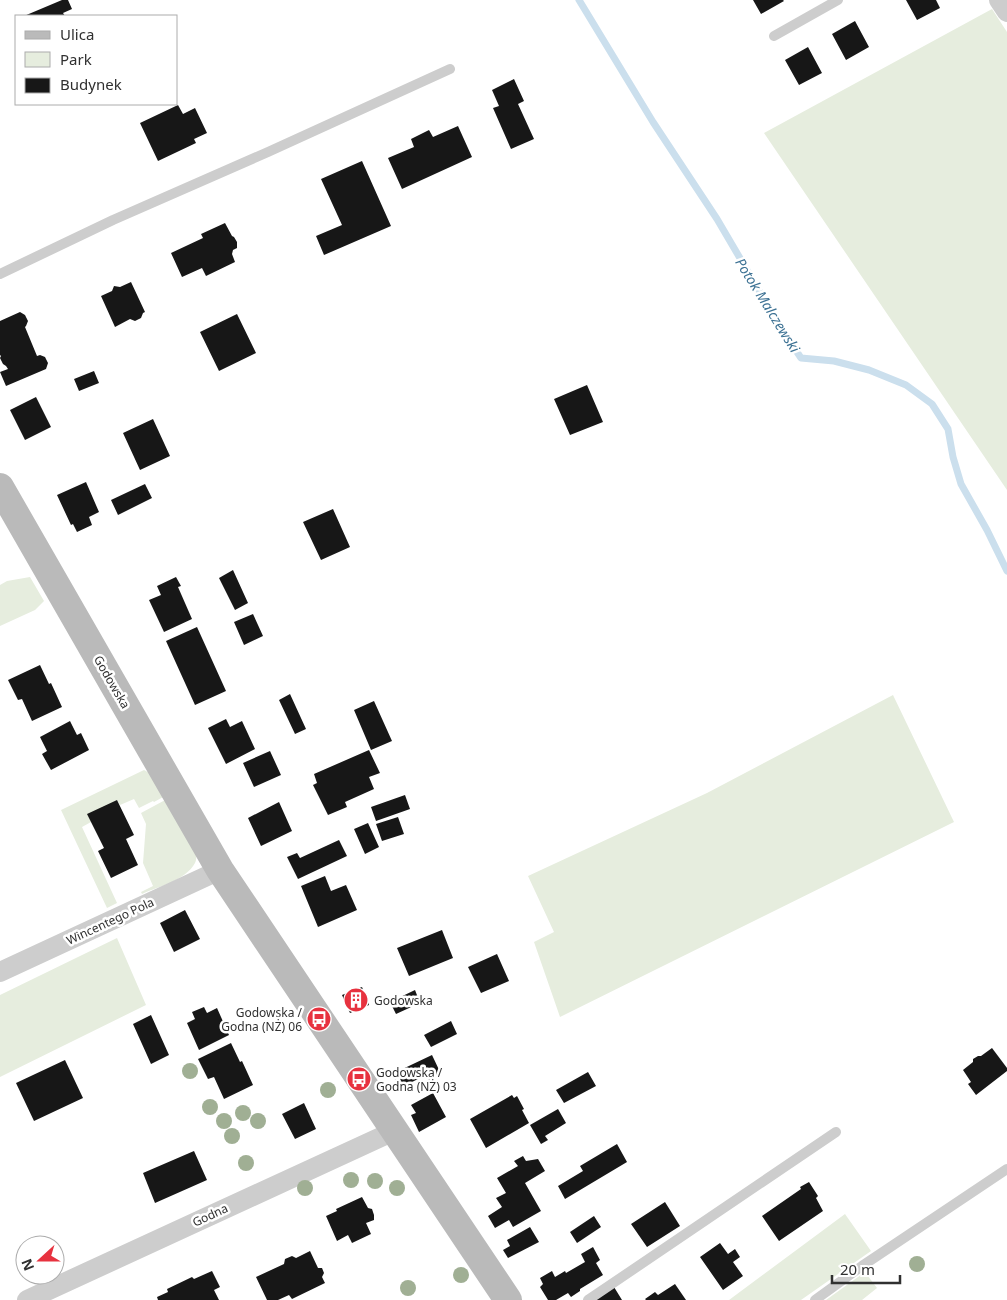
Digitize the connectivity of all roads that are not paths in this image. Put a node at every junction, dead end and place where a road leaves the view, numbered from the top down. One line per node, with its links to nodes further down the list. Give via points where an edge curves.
1 (838, 0): 4 (lane)
2 (999, 0): 3 (street)
3 (1007, 12)
4 (774, 36)
5 (450, 69): 6 (lane)
6 (0, 274)
7 (0, 487): 8 (street, Godowska)
8 (220, 870): 9 (street, Wincentego Pola); 10 (street, Godowska)
9 (0, 972)
10 (394, 1131): 13 (street, Godna); 14 (street, Godowska)
11 (836, 1132): 15 (lane)
12 (1007, 1169): 16 (lane)
13 (27, 1300)
14 (508, 1300)
15 (588, 1300)
16 (815, 1300)

